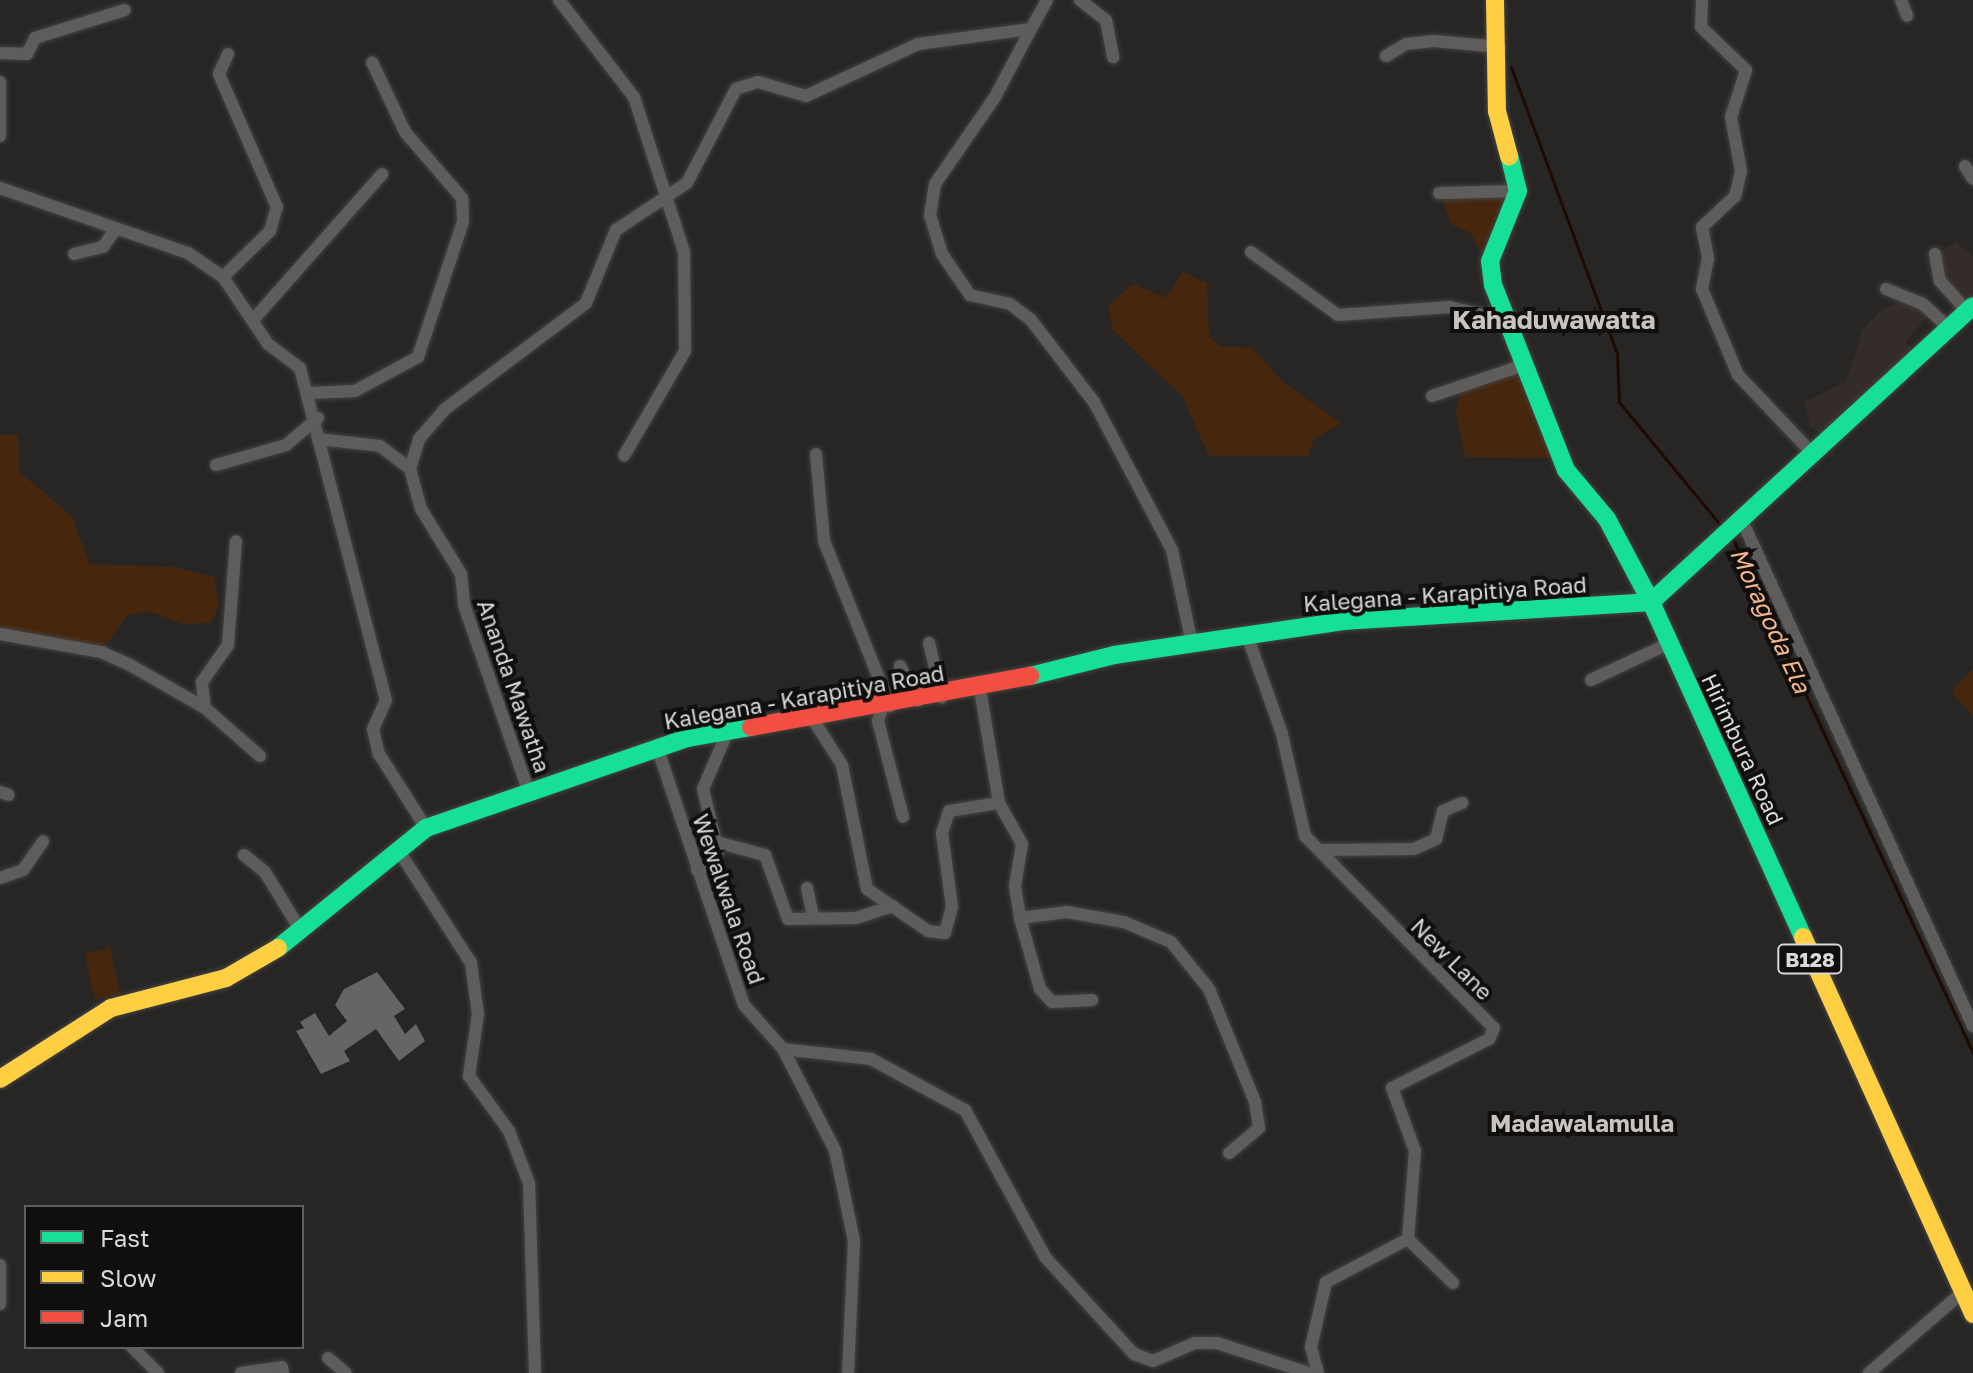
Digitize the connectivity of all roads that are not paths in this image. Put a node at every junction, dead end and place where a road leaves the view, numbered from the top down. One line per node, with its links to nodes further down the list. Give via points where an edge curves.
1 (559, 0): 24 (street, via 634,97)
2 (1047, 0): 9 (street)
3 (1080, 0): 14 (street, via 1106,20)
4 (1495, 0): 10 (main road)
5 (1702, 0): 41 (street, via 1701,27 1746,70 1731,117 1741,171 1735,196 1702,227 1708,258 1702,289 1738,375)
6 (1901, 0): 8 (street)
7 (125, 10): 11 (street, via 35,38 27,54)
8 (1907, 16)
9 (1031, 29): 24 (street, via 918,44 806,96 758,82 736,89 694,174); 51 (street, via 935,184 930,215 942,254 970,295 1010,304 1031,320 1094,402 1172,550)
10 (1500, 47): 13 (street, via 1434,41); 22 (main road, via 1497,111)
11 (0, 53)
12 (228, 54): 29 (street, via 219,74 277,207 270,231)
13 (1386, 56)
14 (1113, 57)
15 (372, 62): 36 (street, via 405,132 462,198 463,222 418,357 355,391)
16 (0, 82): 17 (street)
17 (0, 136)
18 (1965, 166): 20 (street)
19 (382, 174): 32 (street)
20 (1973, 179)
21 (0, 188): 25 (street)
22 (1518, 191): 23 (street); 33 (main road, Hirimbura Road, via 1490,261)
23 (1439, 193)
24 (664, 194): 42 (street, via 684,252 685,351); 44 (street, via 616,230 586,303 445,409 419,439)
25 (115, 230): 27 (street, via 103,247); 29 (street, via 188,253)
26 (1251, 252): 33 (street, via 1338,315 1450,307)
27 (74, 254)
28 (1935, 254): 31 (street, via 1940,281)
29 (223, 277): 32 (street)
30 (1886, 289): 34 (street, via 1923,304)
31 (1970, 309): 34 (main road)
32 (253, 320): 36 (street, via 300,368)
33 (1504, 320): 35 (main road, Hirimbura Road)
34 (1949, 328): 41 (main road)
35 (1524, 365): 37 (street); 47 (main road, Hirimbura Road, via 1566,470 1607,519)
36 (310, 393): 38 (street)
37 (1432, 396)
38 (318, 418): 39 (street); 43 (street, via 286,445)
39 (318, 439): 44 (street, via 380,446); 68 (street, via 386,700 373,729 379,754)
40 (816, 454): 58 (street, via 824,541)
41 (1813, 454): 45 (main road)
42 (624, 456)
43 (216, 465)
44 (410, 469): 64 (street, Ananda Mawatha, via 421,509 461,574 464,605)
45 (1737, 519): 47 (main road); 82 (street)
46 (236, 541): 59 (street, via 228,645 202,682)
47 (1651, 602): 49 (main road, Kalegana - Karapitiya Road, via 1343,621); 52 (main road, Hirimbura Road / B128)
48 (0, 634): 59 (street, via 101,652)
49 (1247, 635): 51 (main road, Kalegana - Karapitiya Road); 72 (street, New Lane, via 1282,734 1305,836)
50 (929, 643): 56 (street)
51 (1192, 643): 55 (main road, Kalegana - Karapitiya Road)
52 (1668, 644): 54 (street); 89 (main road, Hirimbura Road / B128)
53 (900, 666): 57 (street)
54 (1591, 680)
55 (980, 689): 56 (main road, Kalegana - Karapitiya Road); 65 (street)
56 (942, 697): 57 (main road, Kalegana - Karapitiya Road)
57 (918, 701): 58 (main road, Kalegana - Karapitiya Road)
58 (886, 707): 60 (main road, Kalegana - Karapitiya Road); 67 (street, via 878,721)
59 (205, 708): 63 (street)
60 (814, 721): 61 (main road, Kalegana - Karapitiya Road); 77 (street, via 842,765 867,889)
61 (727, 733): 62 (main road, Kalegana - Karapitiya Road); 70 (street, via 703,789)
62 (657, 747): 64 (main road, Kalegana - Karapitiya Road); 74 (street, Wewalwala Road)
63 (260, 756)
64 (528, 790): 68 (main road, Kalegana - Karapitiya Road)
65 (999, 803): 77 (street, via 949,811 942,833 952,907 945,933 928,931); 79 (street, via 1022,844 1015,886)
66 (1462, 803): 72 (street, via 1443,811 1436,839 1414,849 1339,854)
67 (903, 817)
68 (426, 828): 71 (main road, Kalegana - Karapitiya Road)
69 (43, 841): 75 (street, via 23,870)
70 (721, 844): 74 (street, via 711,864); 78 (street, via 765,855 788,919)
71 (397, 848): 80 (main road, Kalegana - Karapitiya Road); 98 (street, via 471,963 478,1014 469,1076 509,1131 529,1183)
72 (1320, 849): 86 (street, New Lane, via 1494,1028 1489,1039 1392,1088 1415,1151)
73 (244, 855): 80 (street, via 265,872)
74 (697, 870): 83 (street, Wewalwala Road, via 744,1005)
75 (0, 878)
76 (807, 888): 78 (street)
77 (893, 906): 78 (street, via 856,918)
78 (813, 917)
79 (1020, 918): 81 (street, via 1040,989 1052,1002); 85 (street, via 1067,912 1124,922 1171,942 1209,989 1255,1102 1259,1128)
80 (301, 931): 84 (main road, Kalegana - Karapitiya Road, via 226,978 111,1008)
81 (1092, 1000)
82 (1973, 1026)
83 (783, 1049): 99 (street, Wewalwala Road, via 835,1150 854,1241); 100 (street, via 871,1059 965,1110 1045,1257 1134,1354 1153,1361 1195,1343 1217,1343)
84 (0, 1079)
85 (1229, 1153)
86 (1408, 1239): 88 (street); 101 (street, via 1326,1282 1311,1347)
87 (0, 1265): 90 (street)
88 (1453, 1283)
89 (1963, 1292): 91 (main road, Hirimbura Road / B128); 102 (street)
90 (0, 1304)
91 (1973, 1314)
92 (134, 1349): 94 (street)
93 (328, 1358): 97 (street)
94 (158, 1373)
95 (241, 1373): 96 (street, via 282,1367)
96 (283, 1373)
97 (346, 1373)
98 (535, 1373)
99 (848, 1373)
100 (1309, 1373)
101 (1318, 1373)
102 (1869, 1373)

